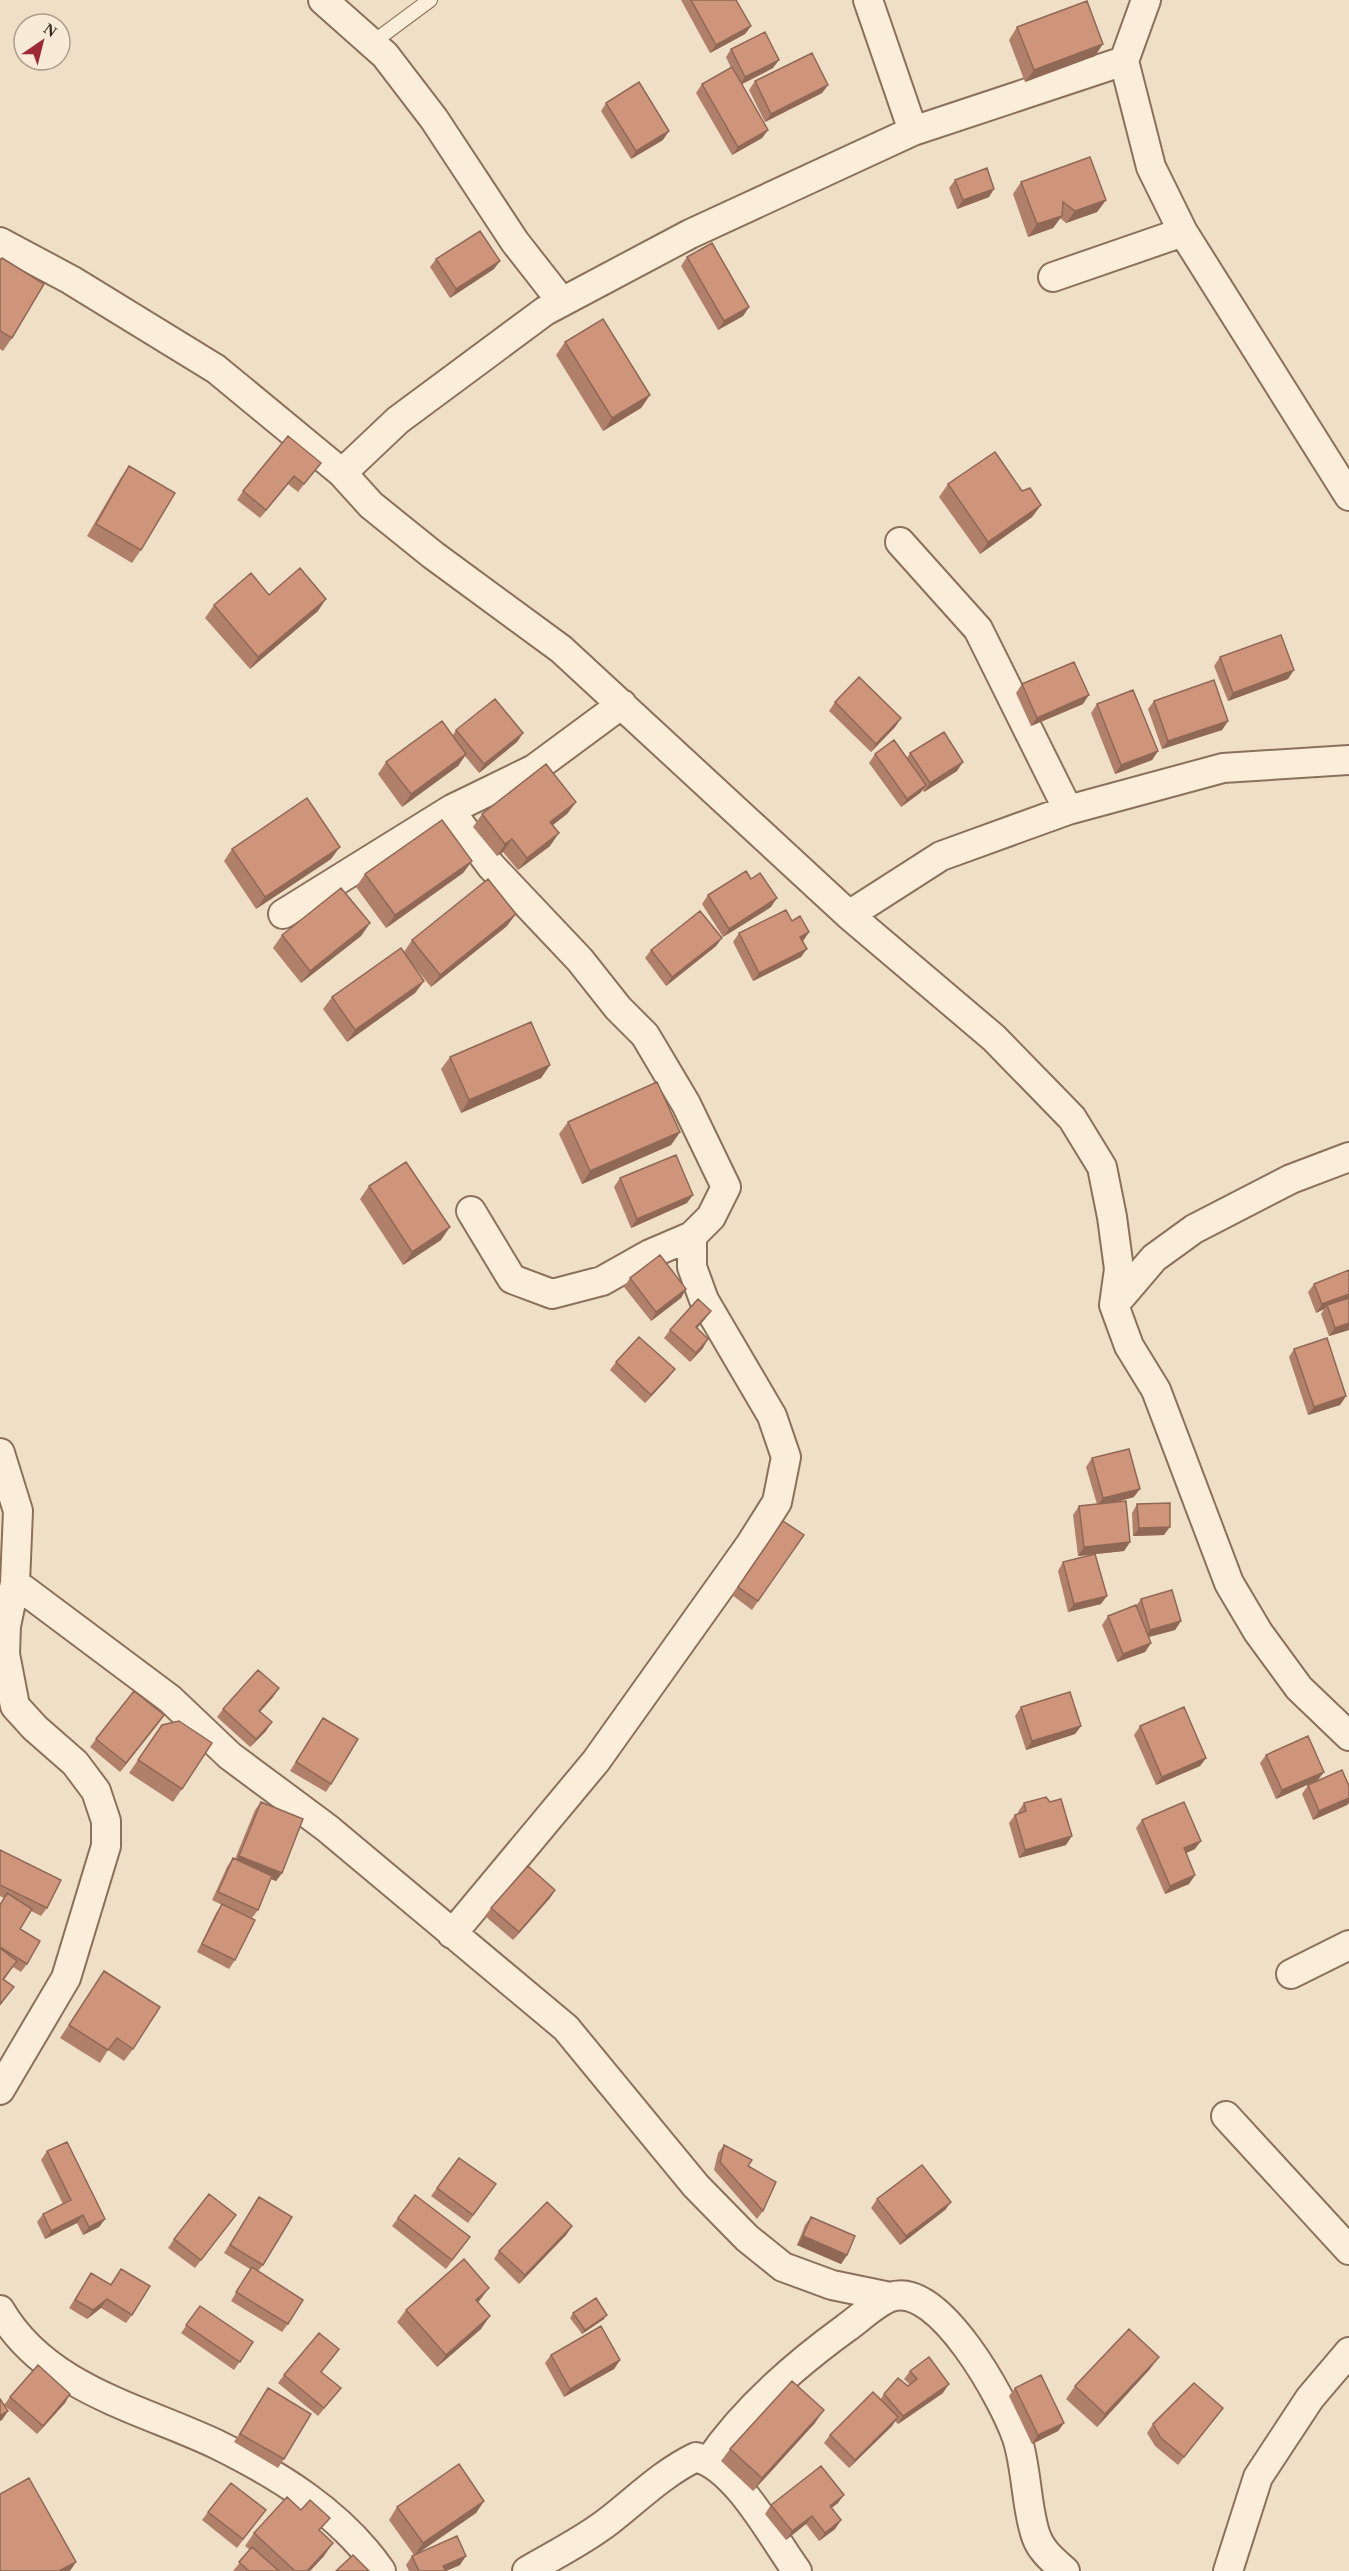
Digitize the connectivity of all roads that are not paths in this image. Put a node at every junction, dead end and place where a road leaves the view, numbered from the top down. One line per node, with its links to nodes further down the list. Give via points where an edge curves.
1 (323, 0): 5 (street)
2 (430, 0): 5 (lane)
3 (868, 0): 7 (street)
4 (1146, 0): 6 (street)
5 (372, 43): 11 (street, via 434,119 515,242)
6 (1124, 61): 7 (street); 8 (street, via 1151,167)
7 (913, 131): 11 (street, via 690,234)
8 (1183, 232): 10 (street); 13 (street)
9 (0, 242): 12 (street, via 71,280 216,369)
10 (1053, 277)
11 (562, 302): 12 (street, via 398,420)
12 (342, 473): 15 (street, via 371,505 561,649)
13 (1349, 496)
14 (900, 542): 18 (street, via 978,629)
15 (622, 704): 17 (street, via 534,769); 20 (street)
16 (1349, 760): 18 (street, via 1223,768)
17 (453, 809): 19 (street); 23 (street, via 490,866 645,1035 686,1104 726,1187 711,1217)
18 (1068, 810): 20 (street, via 941,856)
19 (283, 914)
20 (849, 915): 24 (street, via 994,1038 1072,1118 1102,1167 1119,1269)
21 (1349, 1157): 24 (street, via 1291,1179 1194,1229 1154,1258)
22 (471, 1211): 23 (street, via 512,1279 552,1294 602,1281)
23 (692, 1236): 28 (street, via 692,1267 704,1300 772,1416 786,1457 777,1502 596,1761)
24 (1114, 1305): 27 (street, via 1129,1346 1156,1390 1229,1584 1299,1688)
25 (0, 1453): 26 (street, via 18,1511)
26 (15, 1583): 28 (street, via 170,1699 230,1756 327,1828); 31 (street, via 5,1654 15,1706 75,1763 96,1791 106,1821 106,1845 66,1978)
27 (1349, 1736)
28 (452, 1934): 34 (street, via 566,2028 696,2186 747,2238 783,2267 832,2285)
29 (1349, 1945): 30 (street)
30 (1291, 1974)
31 (0, 2090)
32 (1226, 2116): 33 (street)
33 (1349, 2250)
34 (890, 2297): 37 (street, via 770,2390 726,2436); 41 (street, via 905,2295 922,2303 961,2335 999,2398 1017,2438 1036,2536 1046,2553)
35 (0, 2310): 38 (street, via 10,2327 47,2363 84,2388 217,2445 300,2492 346,2527)
36 (1349, 2352): 42 (street, via 1310,2398 1258,2477)
37 (709, 2461): 39 (street, via 696,2457 680,2464 609,2522); 40 (street, via 726,2474 745,2498)
38 (381, 2571)
39 (527, 2571)
40 (796, 2571)
41 (1065, 2571)
42 (1228, 2571)

